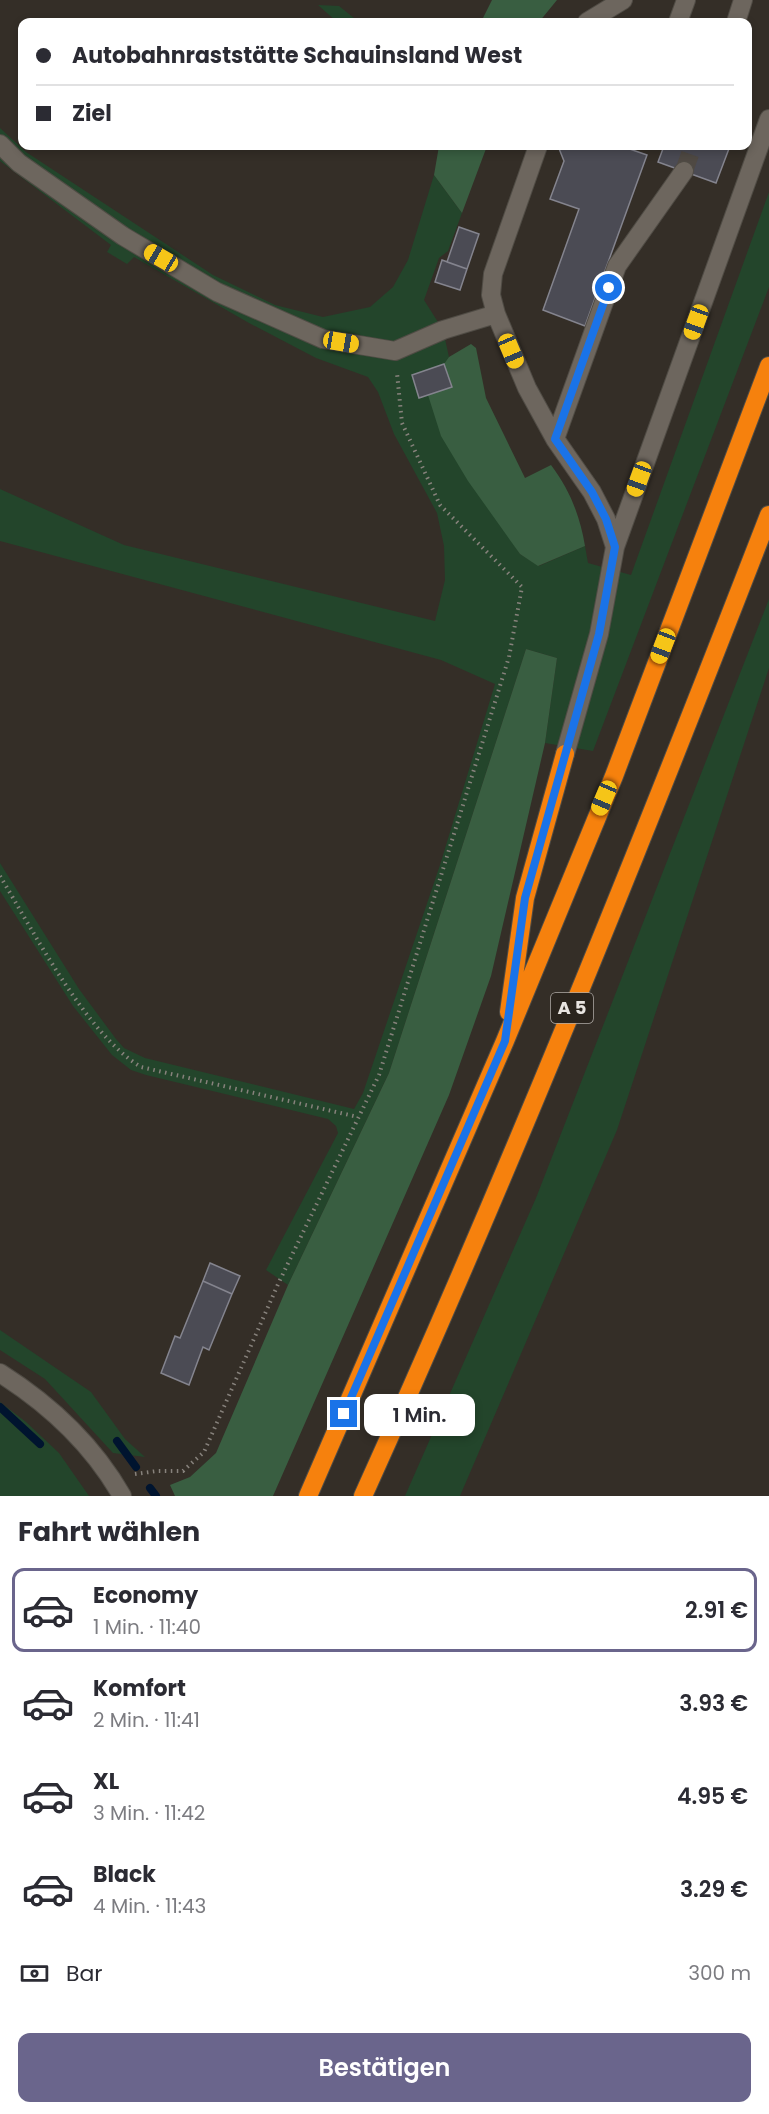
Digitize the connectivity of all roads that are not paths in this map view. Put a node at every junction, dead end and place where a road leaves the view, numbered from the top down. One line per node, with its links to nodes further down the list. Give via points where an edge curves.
1 (622, 0): 4 (street); 5 (street)
2 (686, 0): 6 (street)
3 (743, 0): 7 (street)
4 (593, 18)
5 (615, 18)
6 (679, 18)
7 (737, 18)
8 (769, 119): 16 (street)
9 (0, 144): 12 (street, via 19,163 123,236 218,292 323,339 395,351 443,330)
10 (537, 150): 12 (street, via 493,274 491,295)
11 (684, 171): 14 (street, via 617,266)
12 (496, 314): 14 (street, via 526,388)
13 (769, 366): 18 (highway, A 5, via 614,776)
14 (555, 439): 16 (street, via 592,492)
15 (769, 515): 22 (highway, A 5, via 659,798 452,1299)
16 (615, 547): 17 (street, via 599,634)
17 (565, 754): 18 (highway, via 525,898)
18 (505, 1041): 21 (highway, A 5)
19 (0, 1373): 20 (street, via 69,1425)
20 (122, 1496)
21 (308, 1496)
22 (363, 1496)

